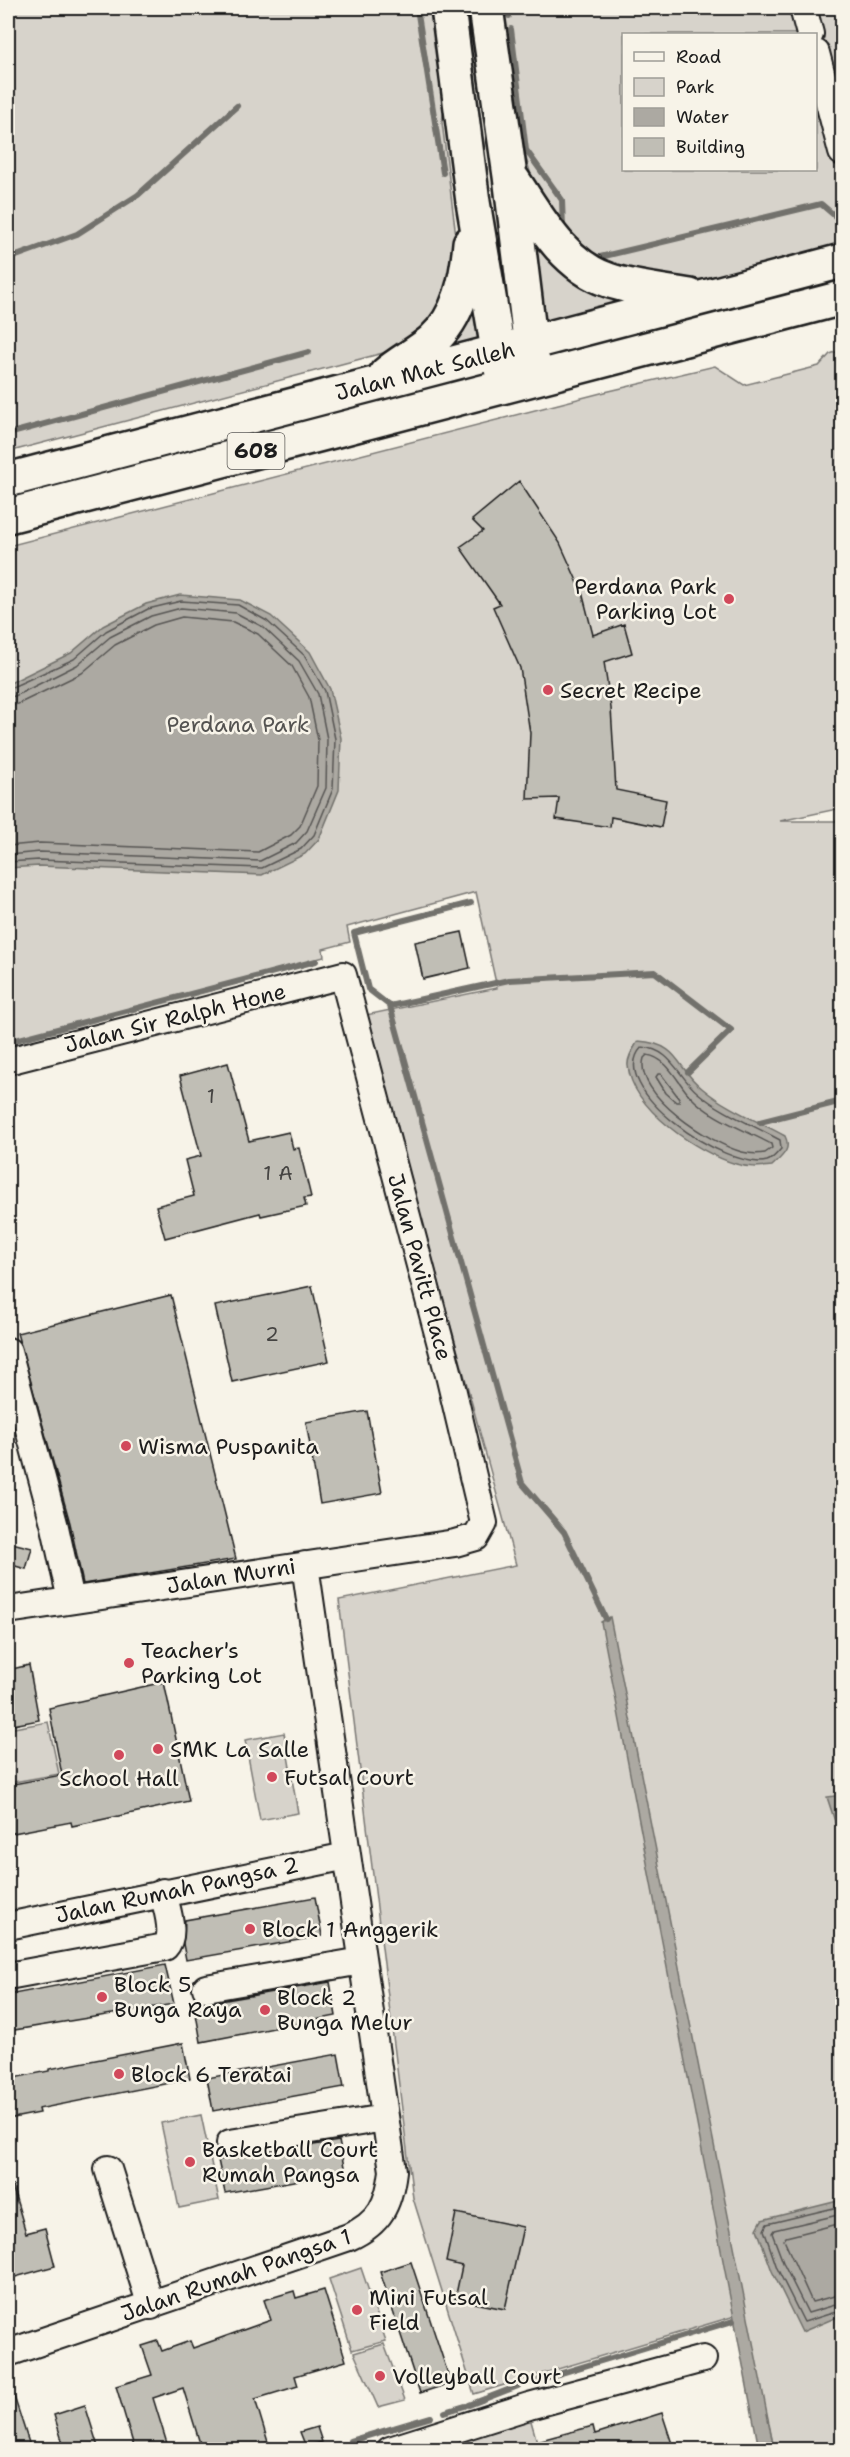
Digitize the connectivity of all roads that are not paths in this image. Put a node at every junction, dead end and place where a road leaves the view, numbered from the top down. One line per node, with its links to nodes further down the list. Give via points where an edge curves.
1 (448, 8): 8 (main road)
2 (486, 8): 7 (main road)
3 (803, 8): 4 (street)
4 (810, 33)
5 (817, 57): 6 (street)
6 (843, 152)
7 (510, 176): 10 (main road, via 553,239 578,262 607,280); 12 (main road)
8 (473, 202): 13 (main road); 15 (main road, via 467,276 449,322 431,341)
9 (843, 261): 10 (main road, Jalan Mat Salleh)
10 (700, 298): 12 (main road, Jalan Mat Salleh)
11 (843, 298): 14 (main road, Jalan Mat Salleh)
12 (529, 344): 13 (main road, Jalan Mat Salleh / 608); 14 (main road)
13 (497, 352): 14 (main road); 15 (main road, Jalan Mat Salleh / 608)
14 (520, 382): 17 (main road, Jalan Mat Salleh / 608)
15 (372, 385): 16 (main road, Jalan Mat Salleh / 608)
16 (8, 480)
17 (8, 516)
18 (344, 975): 19 (street, Jalan Sir Ralph Hone); 21 (street, Jalan Pavitt Place, via 481,1506 484,1523 476,1537)
19 (8, 1061)
20 (8, 1352): 23 (street)
21 (455, 1543): 22 (street, Jalan Murni)
22 (305, 1565): 23 (street, Jalan Murni); 25 (street, Jalan Rumah Pangsa 1)
23 (71, 1600): 24 (street, Jalan Murni)
24 (8, 1610)
25 (347, 1856): 26 (street, Jalan Rumah Pangsa 2); 28 (street, Jalan Rumah Pangsa 1)
26 (163, 1892): 27 (street, Jalan Rumah Pangsa 2); 29 (street, via 171,1934 165,1947)
27 (8, 1926)
28 (362, 1960): 30 (street); 31 (street, Jalan Rumah Pangsa 1)
29 (8, 1976)
30 (206, 1988)
31 (385, 2118): 32 (street); 34 (street, Jalan Rumah Pangsa 1, via 393,2171 390,2194 380,2214 366,2229)
32 (230, 2143)
33 (108, 2169): 34 (street)
34 (151, 2306): 35 (street, Jalan Rumah Pangsa 1)
35 (8, 2353)
36 (703, 2359): 37 (street, via 529,2406)
37 (390, 2450)

